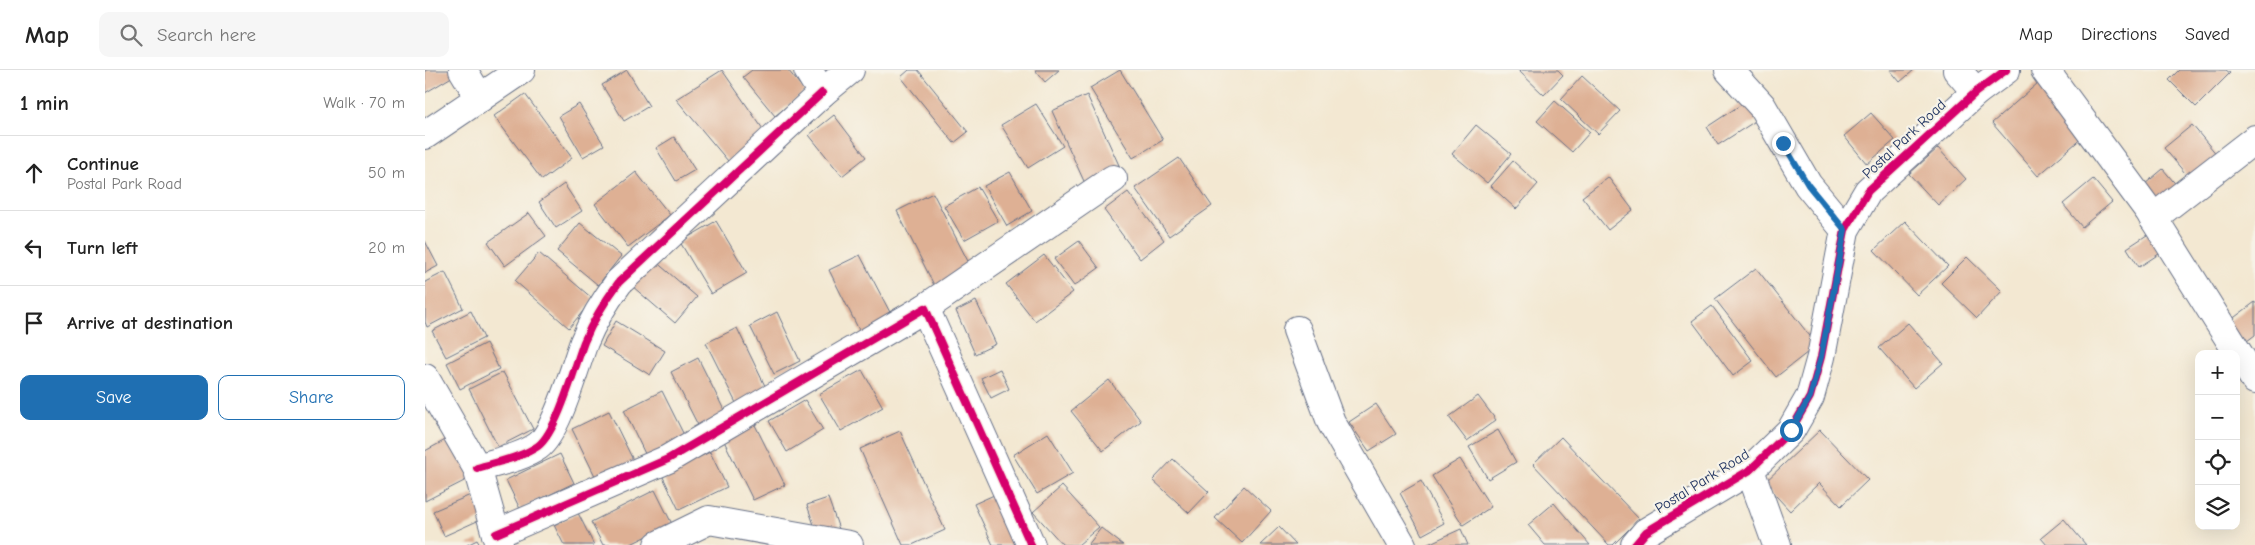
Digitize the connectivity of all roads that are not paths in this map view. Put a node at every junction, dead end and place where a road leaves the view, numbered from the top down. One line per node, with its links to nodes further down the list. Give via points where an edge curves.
1 (463, 70): 10 (street)
2 (521, 70): 10 (street)
3 (850, 70): 8 (street)
4 (1729, 70): 15 (street, via 1762,106 1808,185)
5 (1957, 70): 9 (street)
6 (2006, 70): 9 (street, Postal Park Road)
7 (2045, 70): 14 (street)
8 (815, 81): 20 (street, via 619,282 600,308 545,440 526,452)
9 (1976, 92): 15 (street, Postal Park Road, via 1868,191)
10 (480, 98): 11 (street)
11 (425, 135)
12 (2255, 138): 14 (street)
13 (1113, 180): 16 (street)
14 (2153, 218): 19 (street)
15 (1845, 230): 21 (street, Postal Park Road, via 1821,357 1810,397 1791,430)
16 (925, 308): 22 (street, via 667,459); 25 (street)
17 (1297, 330): 26 (street, via 1331,422)
18 (425, 378): 20 (street)
19 (2255, 380)
20 (477, 468): 22 (street)
21 (1750, 470): 27 (street, Postal Park Road, via 1646,532); 28 (street)
22 (497, 540)
23 (658, 545): 24 (street, via 709,520)
24 (849, 545)
25 (1031, 545)
26 (1402, 545)
27 (1635, 545)
28 (1777, 545)

